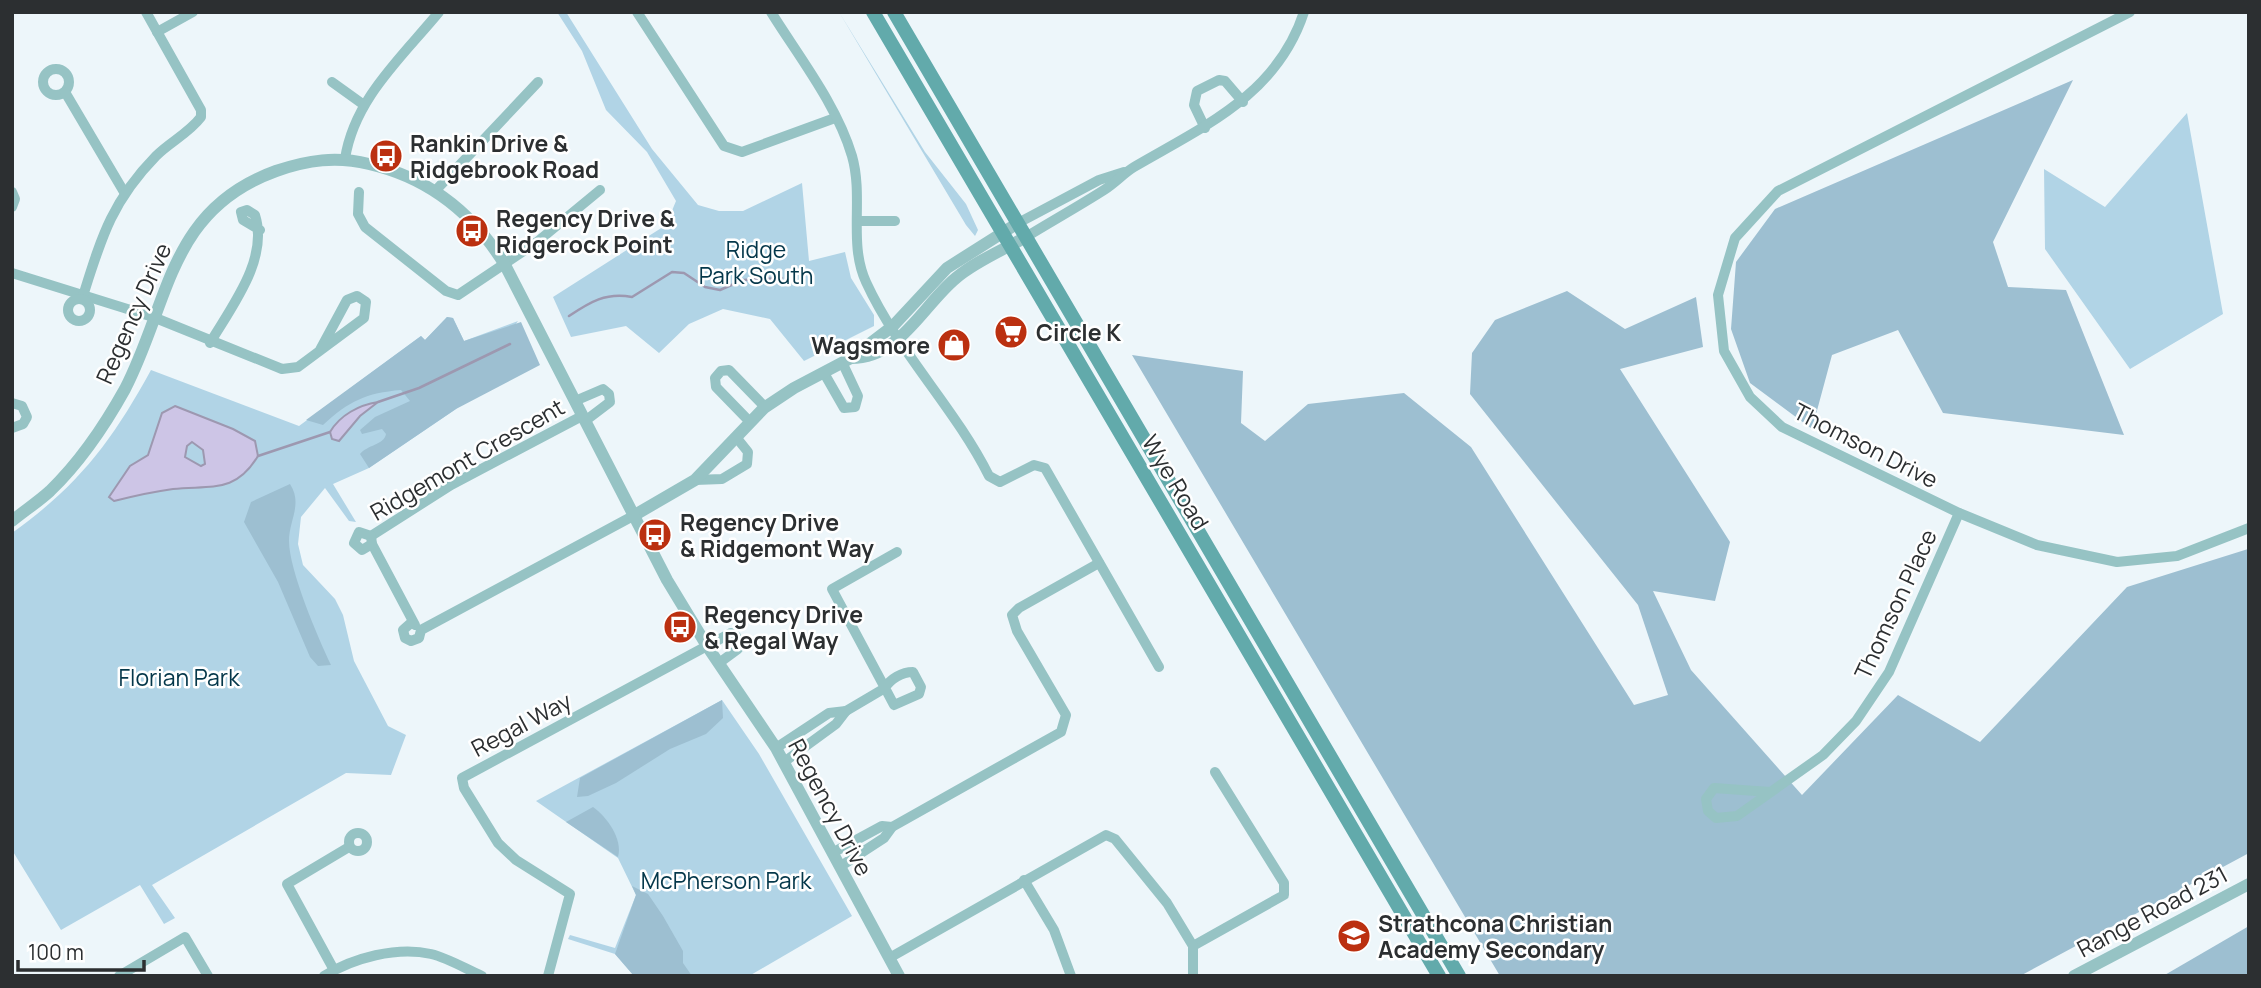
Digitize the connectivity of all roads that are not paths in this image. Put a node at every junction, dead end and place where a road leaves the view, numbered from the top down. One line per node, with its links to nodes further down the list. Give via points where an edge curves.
1 (146, 12): 10 (street)
2 (193, 12): 10 (street)
3 (439, 12): 15 (street)
4 (636, 12): 16 (street, via 724,146 732,151 742,152)
5 (771, 12): 16 (street)
6 (873, 12): 30 (main road, Wye Road)
7 (894, 12): 28 (main road, Wye Road)
8 (1304, 12): 14 (street, via 1275,69)
9 (2130, 12): 50 (street, Thomson Drive, via 1778,191 1735,239 1718,295 1724,351 1750,397 1782,427)
10 (157, 32): 23 (street, via 201,117)
11 (332, 82): 15 (street)
12 (538, 82): 20 (street)
13 (65, 92): 23 (street)
14 (1243, 102): 17 (street); 17 (street, via 1225,81 1197,91 1194,105)
15 (364, 105): 18 (street, via 352,128)
16 (835, 118): 26 (street, via 852,157)
17 (1205, 128): 19 (street)
18 (345, 159): 20 (street, Regency Drive, via 384,167); 36 (street, Regency Drive, via 313,160 285,168 247,184 221,202 197,225 179,254)
19 (1131, 169): 28 (street, via 1099,180); 31 (street)
20 (437, 189): 33 (street, Regency Drive, via 484,232)
21 (600, 190): 33 (street)
22 (12, 192): 25 (street)
23 (124, 192): 35 (street, via 106,226)
24 (359, 192): 33 (street, via 358,214 365,228 446,291 458,295)
25 (12, 207)
26 (859, 221): 27 (street); 37 (street, via 857,251 863,274)
27 (895, 221)
28 (1018, 223): 30 (street); 31 (main road, Wye Road)
29 (260, 230): 38 (street, via 259,251)
30 (1002, 232): 32 (main road, Wye Road); 37 (street, via 947,268)
31 (1026, 237): 32 (street); 84 (main road, Wye Road)
32 (1010, 246): 37 (street, via 957,277); 83 (main road, Wye Road)
33 (505, 265): 42 (street, Regency Drive)
34 (12, 273): 35 (street)
35 (82, 297): 36 (street)
36 (153, 317): 38 (street); 52 (street, Regency Drive, via 126,387 93,441 50,491)
37 (896, 332): 40 (street, via 875,353); 55 (street, via 989,476 1000,482 1034,465 1045,468)
38 (210, 343): 39 (street, via 282,369 298,367)
39 (320, 350): 39 (street, via 364,318 366,302 357,296 347,300)
40 (847, 361): 41 (street); 41 (street, via 858,396 855,407 844,408)
41 (824, 373): 44 (street)
42 (575, 401): 45 (street, Regency Drive); 45 (street, via 603,389 609,394 610,402 603,410)
43 (12, 403): 47 (street, via 22,406 27,417)
44 (765, 407): 46 (street); 46 (street, via 729,370 721,371 715,378 716,387)
45 (584, 418): 51 (street, Regency Drive); 56 (street, Ridgemont Crescent, via 451,485 371,540)
46 (750, 422): 48 (street)
47 (12, 428)
48 (736, 437): 49 (street); 49 (street, via 748,452 747,464 722,480)
49 (695, 480): 51 (street)
50 (1959, 513): 53 (street, Thomson Drive, via 2037,545 2117,562 2177,556); 65 (street, Thomson Place, via 1889,672 1856,721 1823,755)
51 (632, 516): 57 (street); 58 (street, Regency Drive)
52 (12, 521)
53 (2249, 528)
54 (898, 552): 61 (street, via 832,589 885,688)
55 (1099, 563): 60 (street); 66 (street, via 1012,615 1066,715 1061,732)
56 (412, 622): 57 (street, Ridgemont Crescent); 57 (street, Ridgemont Crescent, via 403,630 405,638 416,640)
57 (421, 630)
58 (707, 646): 59 (street, Regency Drive); 59 (street, via 728,634 736,636 738,649); 79 (street, Regal Way, via 462,778 498,843 570,894)
59 (719, 663): 62 (street, Regency Drive)
60 (1159, 667)
61 (846, 711): 62 (street, via 829,713); 63 (street, via 836,724)
62 (776, 748): 63 (street, Regency Drive)
63 (784, 762): 68 (street, Regency Drive)
64 (1215, 772): 72 (street, via 1284,883 1284,895)
65 (1770, 792): 65 (street, Thomson Place, via 1714,788 1706,799 1708,811 1717,818 1737,816)
66 (892, 827): 68 (street, via 882,826); 69 (street, via 884,838)
67 (349, 847): 74 (street, via 286,884)
68 (834, 852): 69 (street, Regency Drive)
69 (841, 866): 73 (street, Regency Drive)
70 (1024, 880): 72 (street, via 1111,835 1160,894); 73 (street); 81 (street, via 1054,930)
71 (2249, 884): 85 (street, Range Road 231)
72 (1193, 946): 82 (street)
73 (891, 957): 80 (street, Regency Drive)
74 (334, 970): 77 (street); 78 (street, via 390,953 431,954)
75 (119, 976): 76 (street, via 185,937)
76 (208, 976)
77 (324, 976)
78 (482, 976)
79 (548, 976)
80 (899, 976)
81 (1071, 976)
82 (1193, 976)
83 (1439, 976)
84 (1459, 976)
85 (2074, 976)

